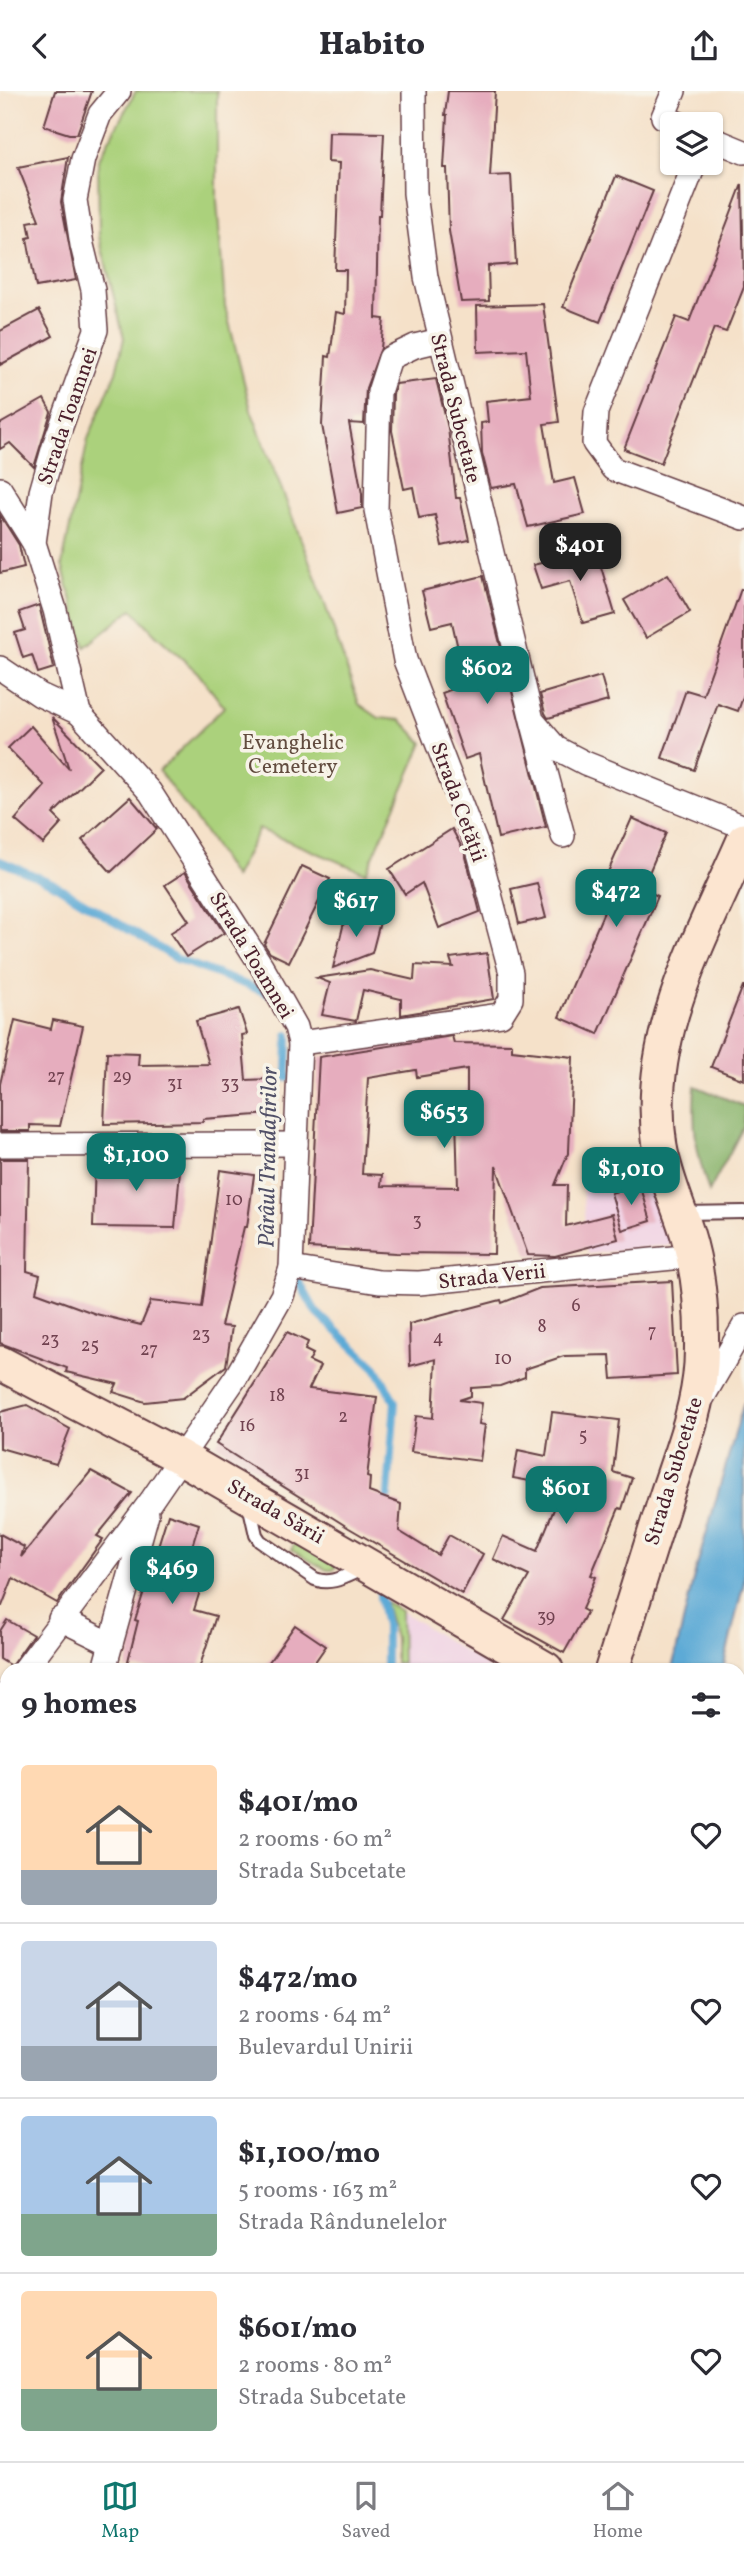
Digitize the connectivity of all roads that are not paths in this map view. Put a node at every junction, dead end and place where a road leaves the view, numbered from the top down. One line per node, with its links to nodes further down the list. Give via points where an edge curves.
1 (119, 91): 11 (street, Strada Toamnei, via 100,114 83,159 75,200 96,330 55,443 41,492)
2 (414, 91): 8 (street, Strada Subcetate, via 415,193)
3 (674, 91): 4 (street)
4 (665, 112)
5 (723, 143): 6 (street)
6 (744, 152)
7 (690, 175): 10 (street, via 596,412 594,443 613,469)
8 (440, 340): 14 (street, Strada Subcetate); 18 (street, Strada Cetății, via 390,358 379,392 376,510 405,660 478,849 512,973 511,999 501,1015)
9 (0, 489): 11 (street, Strada Toamnei)
10 (744, 518)
11 (34, 544): 13 (street, Strada Toamnei)
12 (0, 668): 13 (street, via 40,695)
13 (79, 713): 18 (street, Strada Toamnei, via 150,792 261,965 296,1027)
14 (532, 720): 15 (street, Strada Subcetate, via 556,748); 16 (street, Strada Subcetate)
15 (744, 827)
16 (563, 836)
17 (744, 840): 22 (main road, Strada Subcetate, via 674,1002 659,1063 656,1106 661,1150)
18 (300, 1043): 19 (street, Strada Toamnei)
19 (285, 1144): 20 (street); 24 (street, Strada Toamnei)
20 (0, 1145)
21 (744, 1212): 22 (lane)
22 (680, 1213): 23 (main road, Strada Subcetate)
23 (693, 1256): 24 (street, Strada Verii, via 419,1283 379,1282); 27 (main road, Strada Subcetate, via 701,1348)
24 (291, 1268): 28 (street, Strada Toamnei, via 282,1296 236,1377)
25 (744, 1326): 27 (street)
26 (6, 1373): 28 (main road, Strada Sării)
27 (694, 1412): 35 (main road, Strada Subcetate)
28 (180, 1457): 29 (street, Strada Toamnei); 34 (main road, Strada Sării)
29 (151, 1501): 30 (street, Strada Toamnei); 31 (street)
30 (60, 1619): 31 (street); 32 (street, Strada Toamnei)
31 (111, 1644): 33 (street)
32 (28, 1663)
33 (106, 1663)
34 (536, 1663)
35 (614, 1663)

